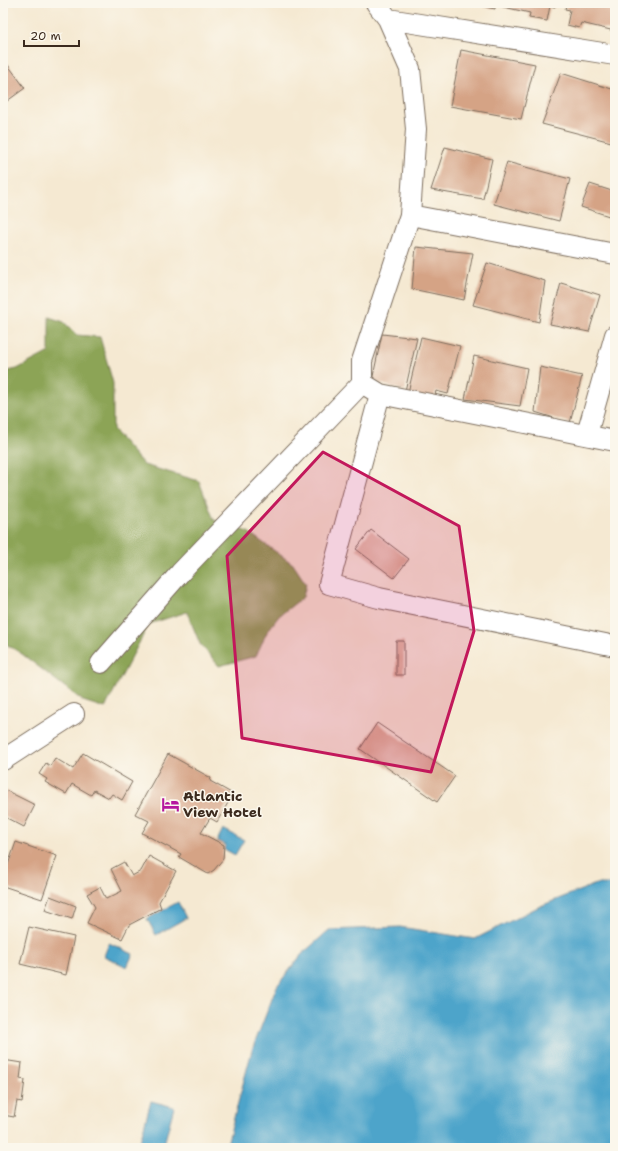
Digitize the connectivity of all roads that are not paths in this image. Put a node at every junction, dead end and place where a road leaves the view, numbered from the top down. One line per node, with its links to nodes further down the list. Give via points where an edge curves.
1 (376, 3): 2 (street)
2 (388, 19): 3 (street); 4 (street, via 410,69 416,129)
3 (615, 55)
4 (410, 215): 5 (street); 7 (street, via 362,361)
5 (615, 254)
6 (615, 335): 9 (street)
7 (362, 383): 8 (street); 12 (street, via 180,573)
8 (380, 394): 9 (street); 11 (street, via 329,584 379,598)
9 (587, 434): 10 (street)
10 (615, 441)
11 (615, 646)
12 (101, 663)
13 (74, 714): 14 (street)
14 (3, 760)

